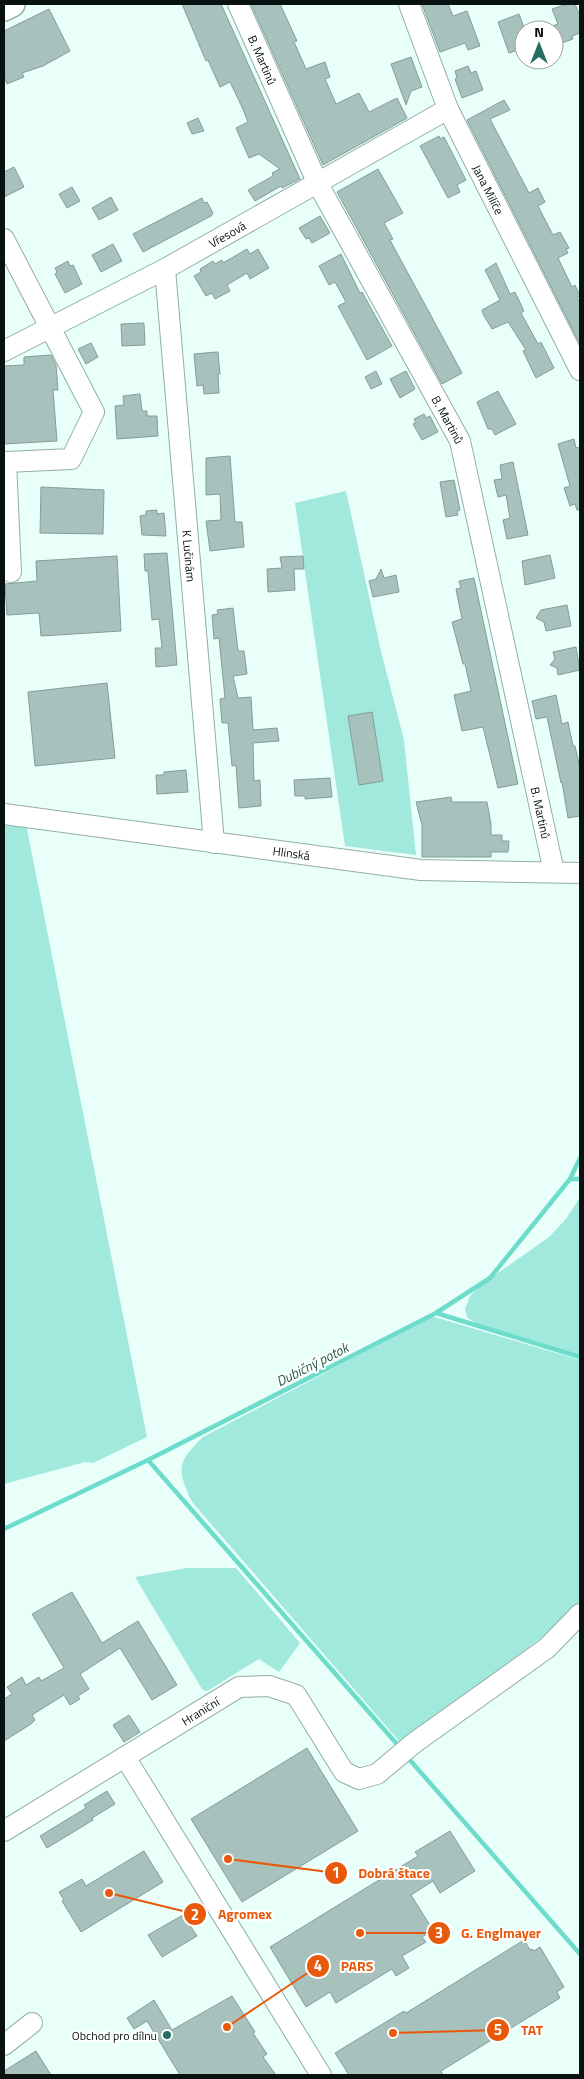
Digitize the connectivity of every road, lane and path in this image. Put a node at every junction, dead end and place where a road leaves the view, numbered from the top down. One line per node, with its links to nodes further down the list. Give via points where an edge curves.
1 (12, 4): 4 (main road)
2 (238, 4): 6 (street, B. Martinů)
3 (409, 4): 5 (street, Jana Milíče)
4 (4, 8)
5 (448, 109): 6 (street, Vřesová); 11 (street, Jana Milíče)
6 (318, 184): 8 (street, Vřesová); 16 (street, B. Martinů, via 460,441)
7 (4, 238): 9 (street)
8 (165, 269): 9 (street, Vřesová); 15 (street, K Lučinám)
9 (51, 328): 10 (street, Vřesová); 12 (street, via 94,412 71,459)
10 (4, 351)
11 (580, 370)
12 (5, 462): 13 (street)
13 (11, 572)
14 (4, 814): 15 (street, Hlinská)
15 (214, 843): 16 (street, Hlinská, via 421,870)
16 (554, 872): 17 (street, Hlinská)
17 (580, 873)
18 (580, 1614): 19 (street, Hraniční, via 546,1648 414,1743 377,1774 359,1779 344,1772 296,1696 269,1686 239,1687)
19 (125, 1757): 20 (street, Hraniční); 23 (street)
20 (4, 1831)
21 (32, 2023): 22 (street)
22 (4, 2046)
23 (321, 2075)

